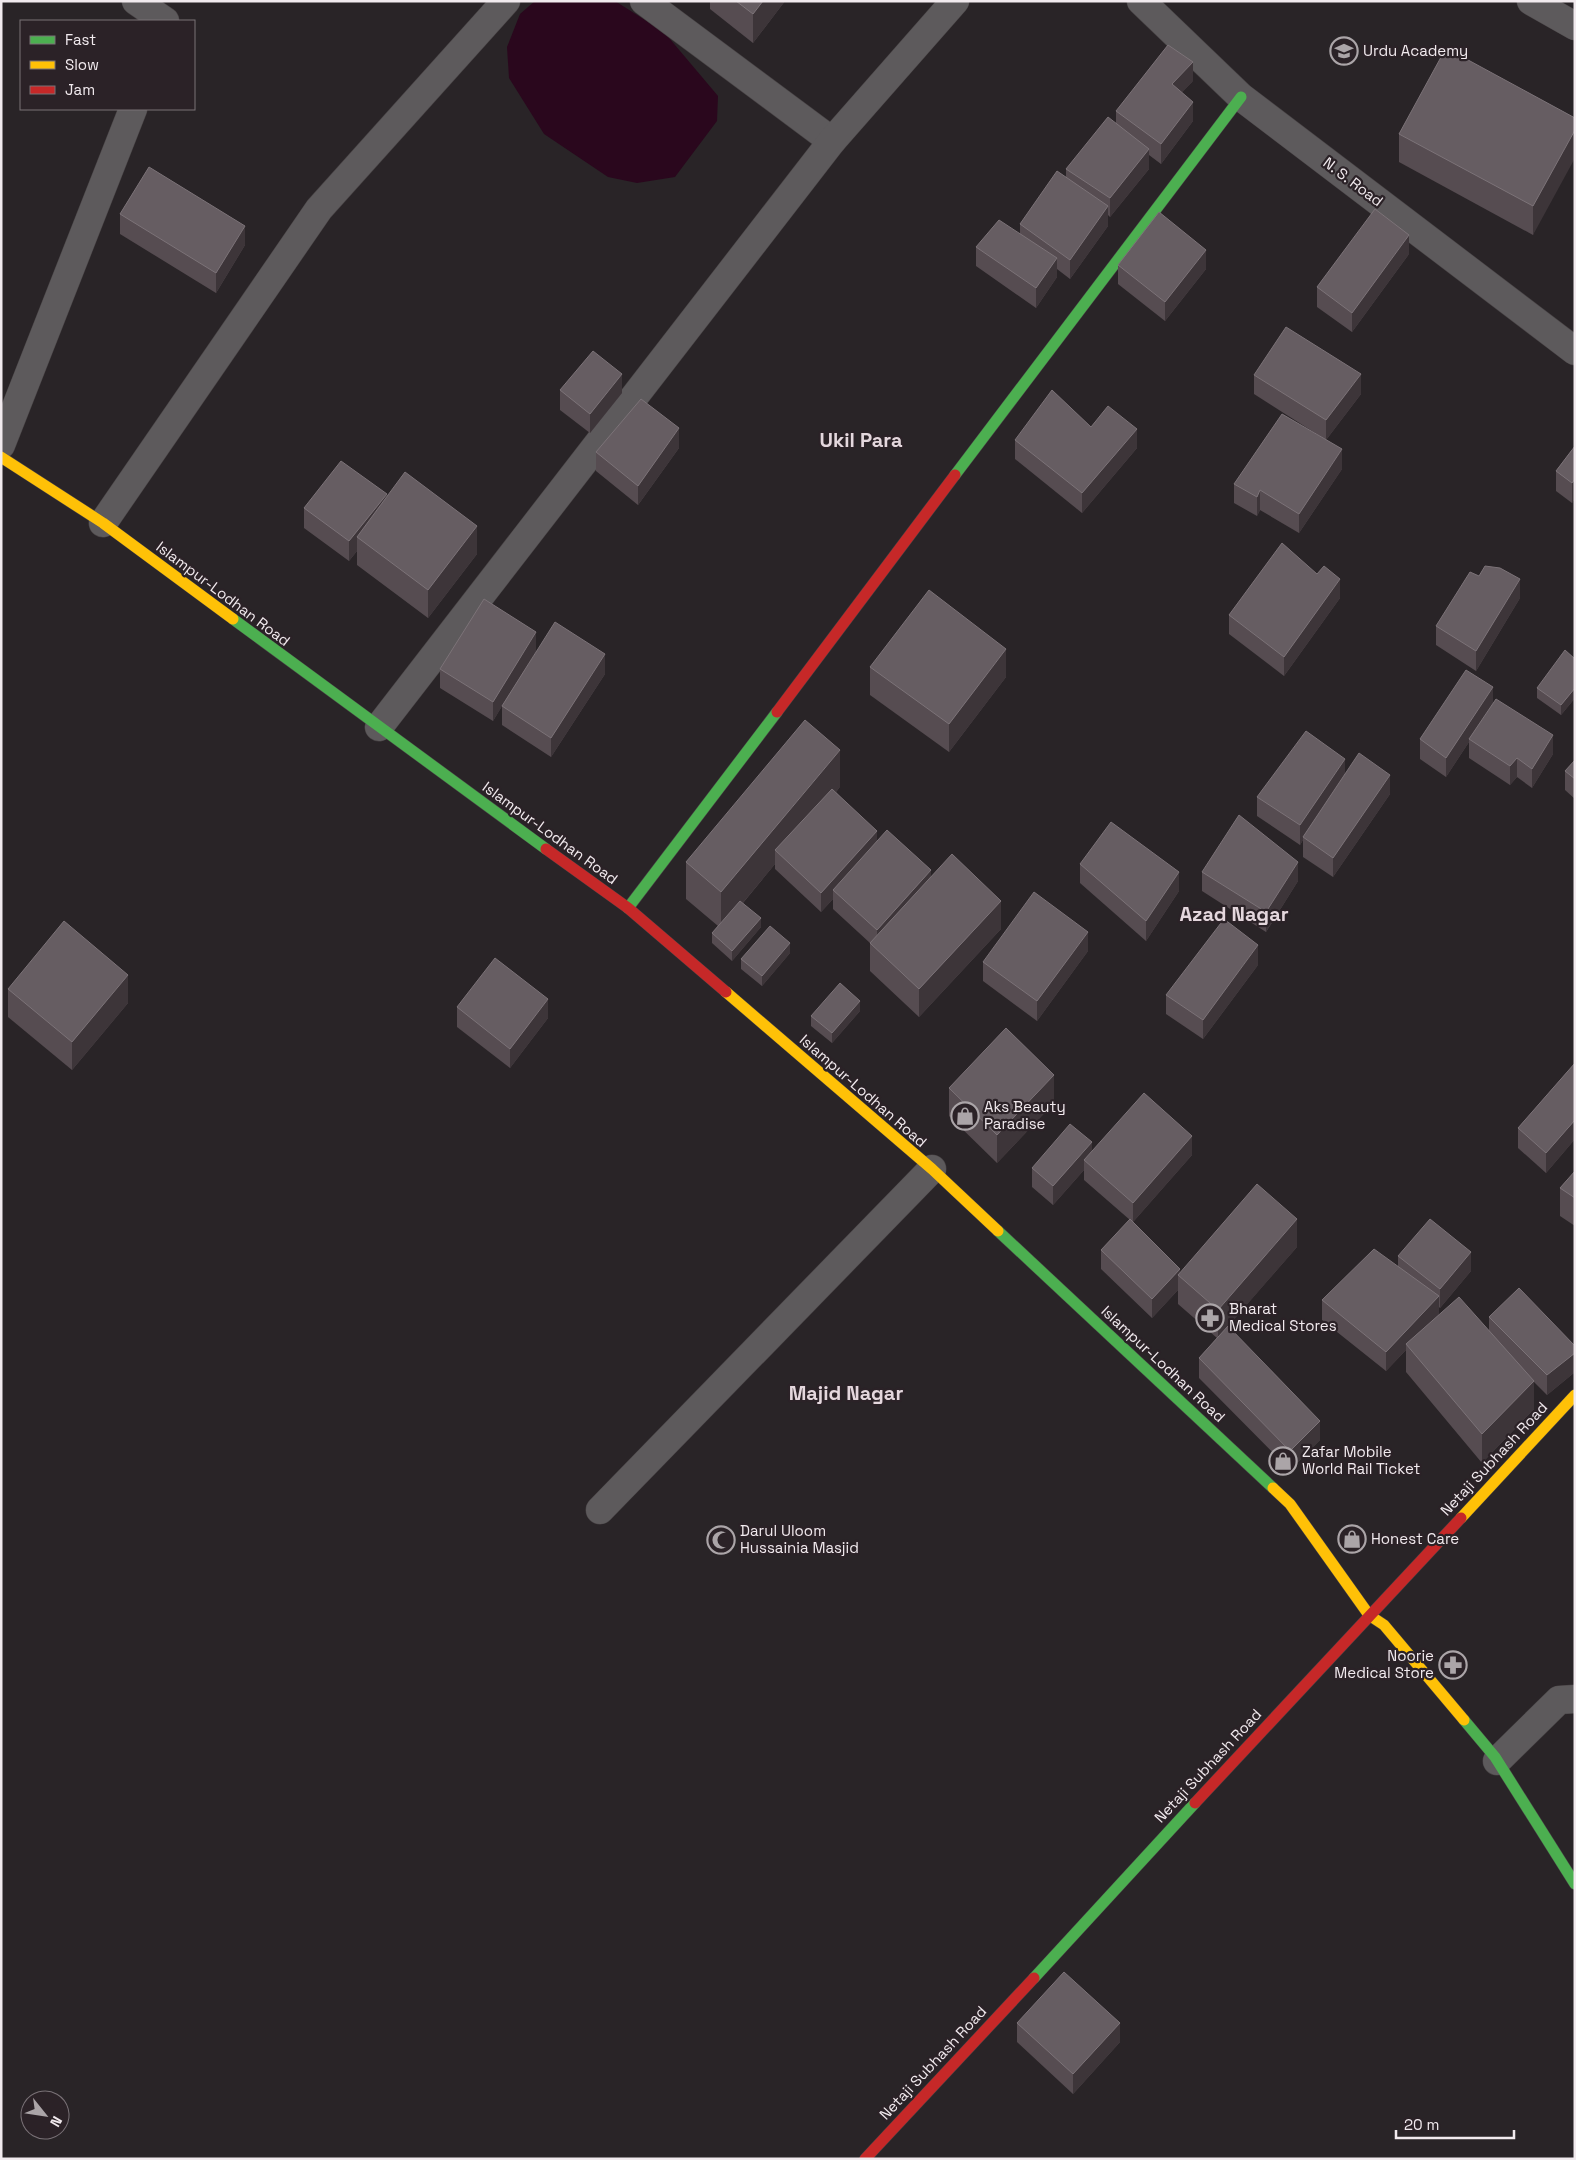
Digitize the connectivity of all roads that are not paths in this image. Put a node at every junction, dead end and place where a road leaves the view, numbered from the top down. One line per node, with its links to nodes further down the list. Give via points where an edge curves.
1 (136, 1): 8 (street)
2 (178, 1): 9 (street)
3 (506, 1): 17 (street, via 320,210)
4 (644, 1): 13 (street)
5 (955, 1): 13 (street)
6 (1141, 1): 11 (street, N. S. Road)
7 (1530, 1): 10 (street)
8 (164, 20)
9 (167, 20)
10 (1575, 26)
11 (1241, 97): 14 (street, N. S. Road); 19 (main road)
12 (133, 110): 15 (street)
13 (832, 141): 18 (street)
14 (1575, 351)
15 (1, 445)
16 (1, 457): 17 (main road, Islampur-Lodhan Road)
17 (103, 523): 18 (main road, Islampur-Lodhan Road)
18 (379, 728): 19 (main road, Islampur-Lodhan Road)
19 (628, 908): 20 (main road, Islampur-Lodhan Road)
20 (932, 1169): 22 (street); 23 (main road, Islampur-Lodhan Road, via 1290,1504)
21 (1575, 1395): 23 (main road, Netaji Subhash Road)
22 (600, 1510)
23 (1369, 1615): 25 (main road, Islampur-Lodhan Road, via 1384,1625); 27 (main road, Netaji Subhash Road)
24 (1575, 1699): 25 (street, via 1559,1700)
25 (1497, 1762): 26 (main road, Islampur-Lodhan Road)
26 (1575, 1884)
27 (865, 2159)

